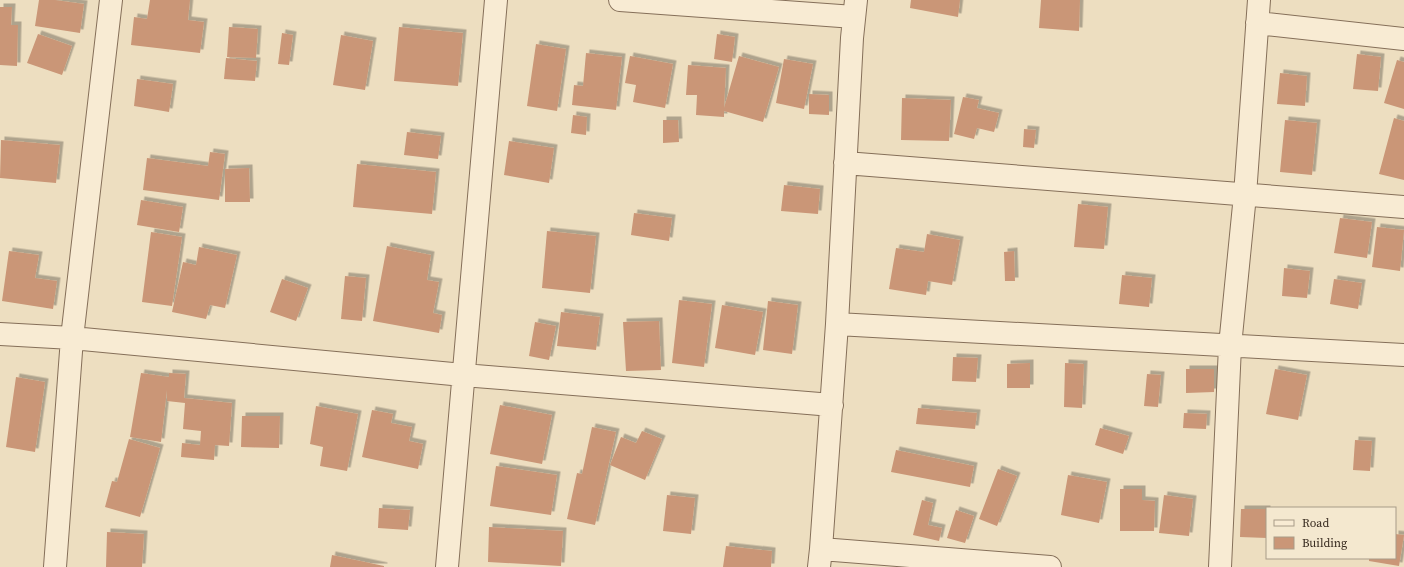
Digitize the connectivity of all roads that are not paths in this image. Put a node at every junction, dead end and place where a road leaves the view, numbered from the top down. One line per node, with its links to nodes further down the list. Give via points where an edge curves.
1 (111, 0): 13 (street)
2 (496, 0): 16 (street)
3 (620, 0): 5 (street)
4 (1259, 0): 6 (street)
5 (855, 8): 8 (street)
6 (1257, 22): 7 (street); 9 (street)
7 (1404, 40)
8 (845, 163): 9 (street); 11 (street)
9 (1245, 195): 10 (street); 14 (street)
10 (1404, 207)
11 (837, 324): 14 (street); 17 (street)
12 (0, 334): 13 (street)
13 (72, 338): 16 (street); 19 (street)
14 (1230, 346): 15 (street); 22 (street)
15 (1404, 355)
16 (463, 375): 17 (street); 20 (street)
17 (832, 405): 18 (street)
18 (820, 558): 21 (street)
19 (55, 567)
20 (446, 567)
21 (1050, 567)
22 (1220, 567)

